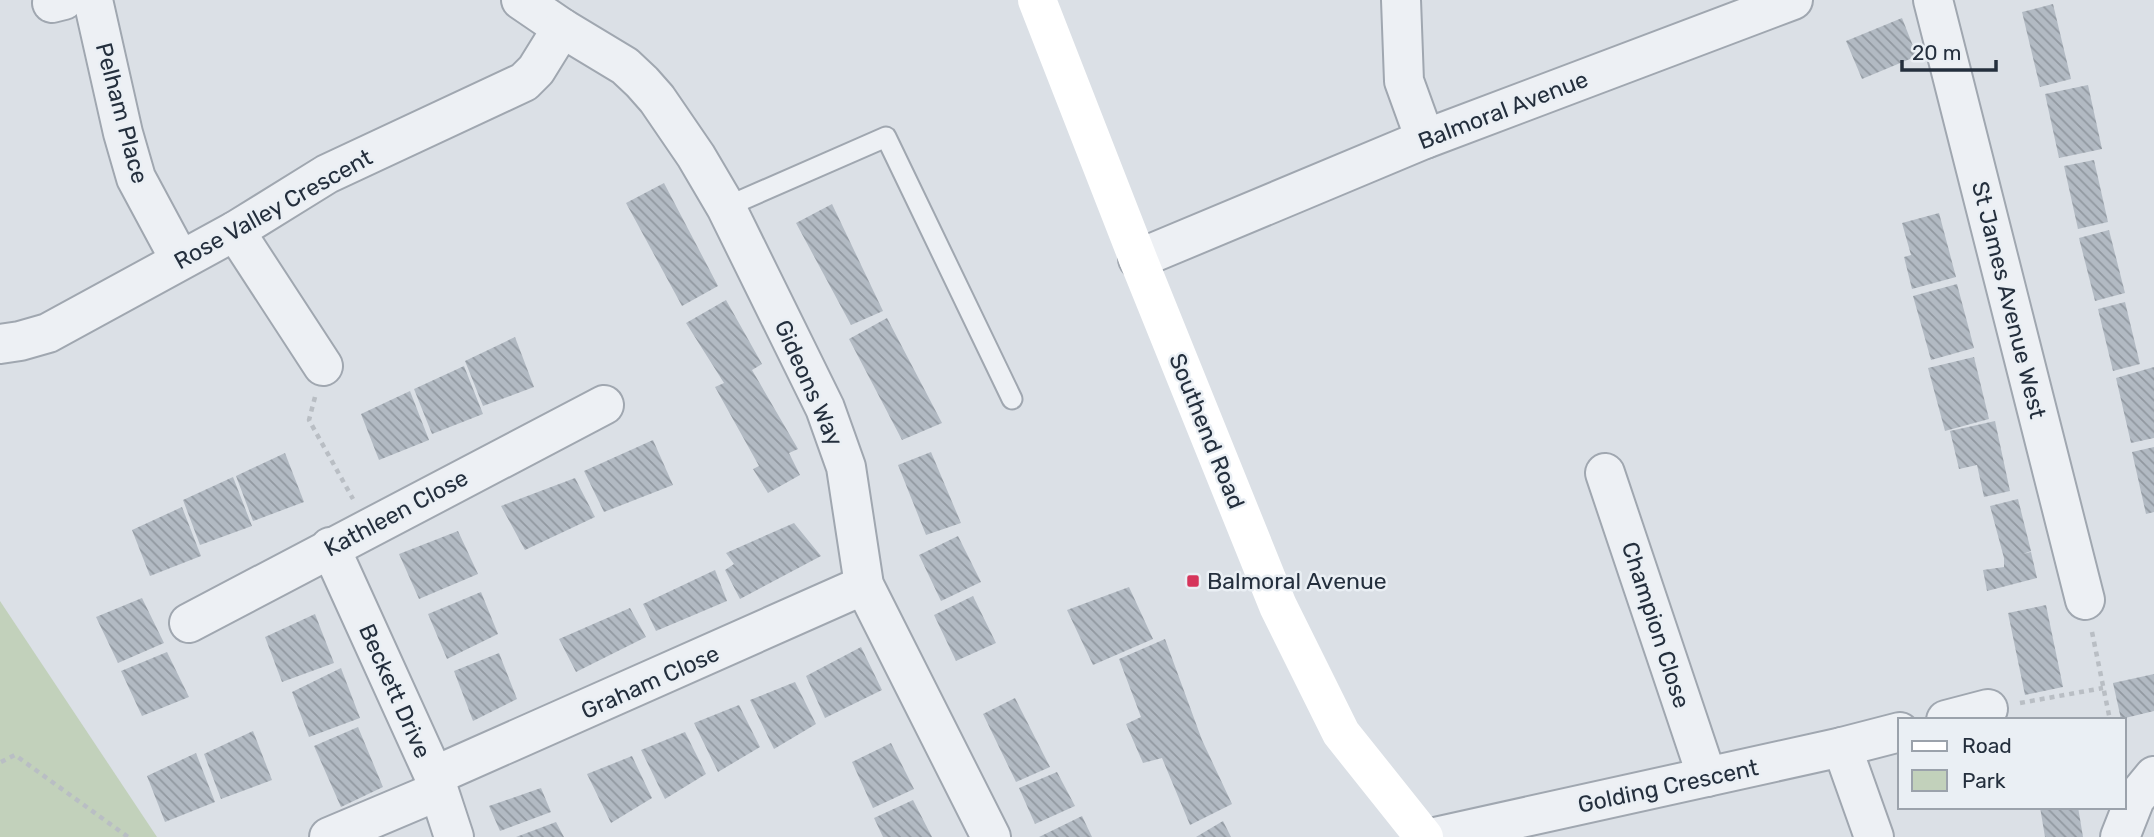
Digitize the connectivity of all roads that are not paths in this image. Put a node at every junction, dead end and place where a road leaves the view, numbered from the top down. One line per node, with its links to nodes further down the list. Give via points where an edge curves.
1 (93, 0): 12 (street, Pelham Place, via 136,178)
2 (521, 0): 7 (street, Gideons Way)
3 (1037, 0): 11 (street, Southend Road)
4 (1401, 0): 8 (street, via 1404,81)
5 (1793, 0): 8 (street, Balmoral Avenue)
6 (1933, 0): 20 (street, St James Avenue West)
7 (562, 28): 9 (street, Gideons Way, via 625,66 642,82 696,156); 10 (street, Rose Valley Crescent, via 524,82 327,174)
8 (1425, 139): 11 (street, Balmoral Avenue)
9 (726, 207): 15 (lane, via 886,137); 19 (street, Gideons Way, via 825,408 846,467)
10 (235, 231): 12 (street, Rose Valley Crescent); 14 (street)
11 (1138, 259): 32 (street, Southend Road, via 1278,606 1329,710 1341,733)
12 (180, 260): 13 (street, Rose Valley Crescent, via 48,333)
13 (0, 344)
14 (323, 366)
15 (1012, 399)
16 (604, 405): 18 (street, Kathleen Close)
17 (1605, 473): 27 (street, Champion Close)
18 (330, 547): 21 (street, Kathleen Close); 28 (street, Beckett Drive)
19 (864, 585): 28 (street, Graham Close); 31 (street, Gideons Way)
20 (2085, 600)
21 (189, 623)
22 (1988, 709): 23 (street)
23 (1954, 718)
24 (1898, 733): 25 (street, Golding Crescent)
25 (1842, 747): 27 (street, Golding Crescent); 34 (street)
26 (2154, 776): 35 (street, via 2135,799)
27 (1707, 777): 33 (street, Golding Crescent)
28 (436, 784): 29 (street, Graham Close); 30 (street, Beckett Drive)
29 (330, 837)
30 (454, 837)
31 (991, 837)
32 (1424, 837)
33 (1435, 837)
34 (1874, 837)
35 (2120, 837)

